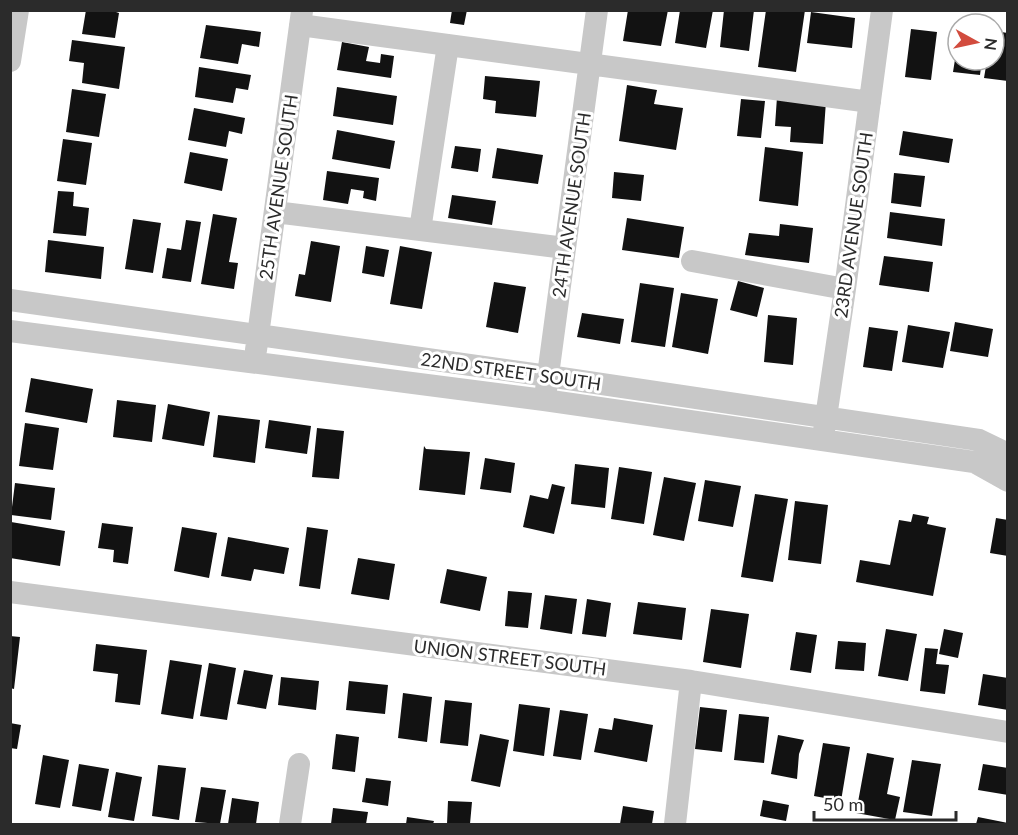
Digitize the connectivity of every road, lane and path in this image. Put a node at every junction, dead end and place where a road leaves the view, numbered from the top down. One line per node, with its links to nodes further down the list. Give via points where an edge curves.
1 (18, 10): 6 (street)
2 (597, 10): 7 (street, 24TH AVENUE SOUTH)
3 (882, 10): 8 (street, 23RD AVENUE SOUTH)
4 (301, 18): 5 (street); 9 (street, 25TH AVENUE SOUTH)
5 (448, 45): 7 (street); 10 (street)
6 (10, 61)
7 (590, 64): 8 (street); 11 (street, 24TH AVENUE SOUTH)
8 (870, 102): 13 (street, 23RD AVENUE SOUTH)
9 (275, 212): 10 (street); 16 (street, 25TH AVENUE SOUTH)
10 (420, 230): 11 (street)
11 (565, 248): 18 (street, 24TH AVENUE SOUTH)
12 (692, 261): 13 (street)
13 (845, 289): 20 (street, 23RD AVENUE SOUTH)
14 (10, 300): 16 (street, 22ND STREET SOUTH)
15 (10, 331): 17 (street, 22ND STREET SOUTH)
16 (258, 335): 17 (street, 25TH AVENUE SOUTH); 18 (street, 22ND STREET SOUTH)
17 (253, 363): 19 (street, 22ND STREET SOUTH)
18 (548, 376): 19 (street, 24TH AVENUE SOUTH); 20 (street, 22ND STREET SOUTH)
19 (544, 400): 21 (street, 22ND STREET SOUTH)
20 (827, 417): 21 (street, 23RD AVENUE SOUTH); 22 (street, 22ND STREET SOUTH, via 980,440)
21 (822, 439): 23 (street, 22ND STREET SOUTH)
22 (1008, 456): 23 (street, 22ND STREET SOUTH)
23 (974, 462): 24 (street)
24 (1008, 481)
25 (10, 592): 26 (street, UNION STREET SOUTH)
26 (691, 681): 27 (street, UNION STREET SOUTH); 30 (street)
27 (1008, 732)
28 (299, 764): 29 (street)
29 (290, 825)
30 (675, 825)

